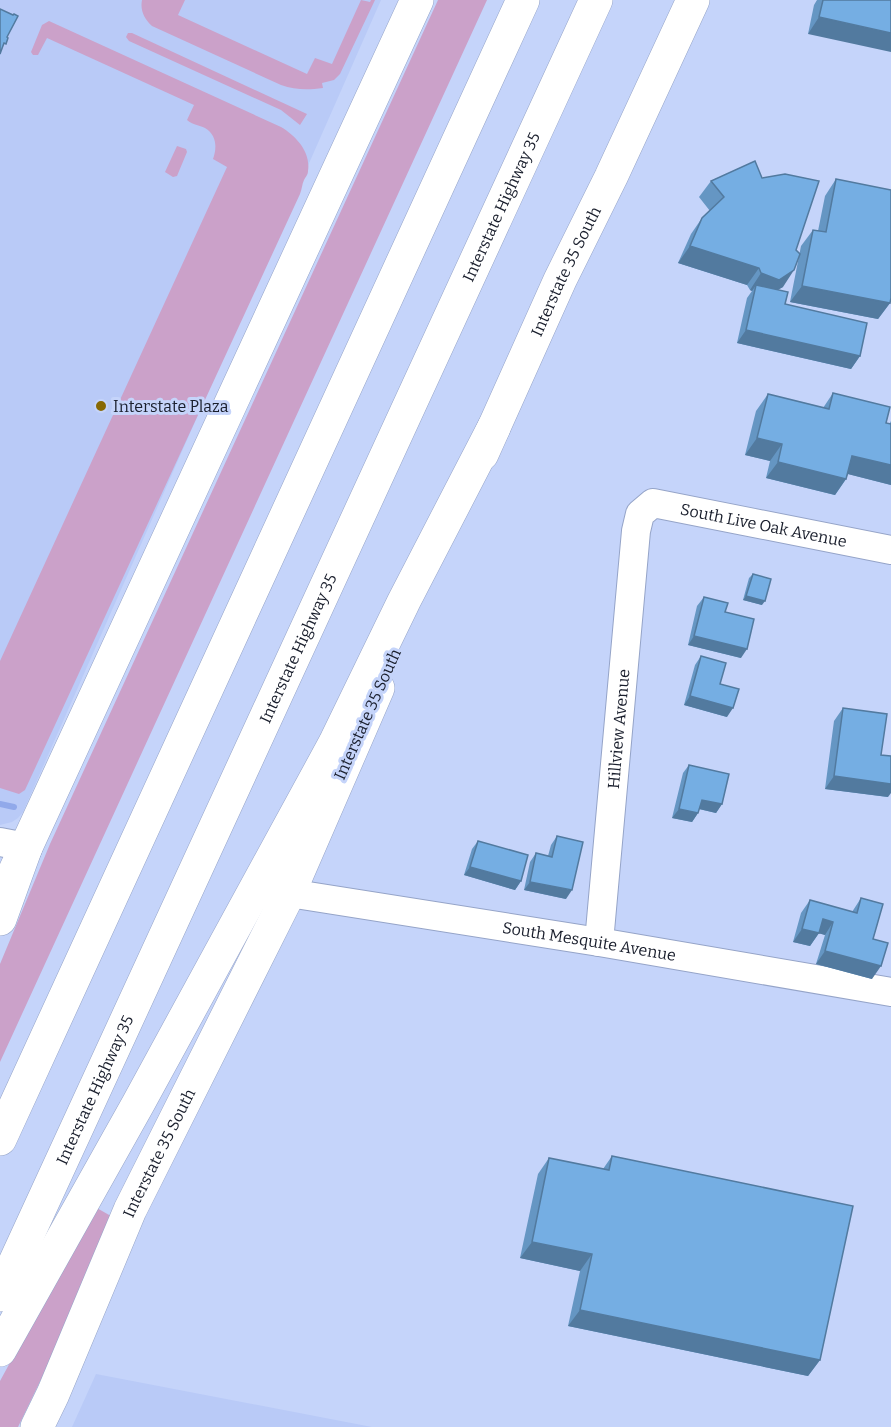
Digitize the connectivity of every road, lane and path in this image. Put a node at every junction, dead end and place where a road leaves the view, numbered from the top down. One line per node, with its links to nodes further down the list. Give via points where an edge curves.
1 (417, 0): 8 (main road)
2 (523, 0): 14 (main road)
3 (596, 0): 15 (main road, Interstate Highway 35)
4 (693, 0): 5 (main road, Interstate 35 South)
5 (494, 427): 9 (main road, Interstate 35 South); 16 (main road, via 335,743)
6 (640, 514): 7 (street, South Live Oak Avenue, via 653,503); 12 (street, Hillview Avenue)
7 (891, 550)
8 (13, 844): 10 (main road); 11 (main road)
9 (289, 893): 12 (street, South Mesquite Avenue); 17 (main road, Interstate 35 South, via 130,1210)
10 (0, 904)
11 (0, 919)
12 (599, 942): 13 (street, South Mesquite Avenue)
13 (891, 992)
14 (0, 1139)
15 (0, 1295)
16 (0, 1350)
17 (38, 1427)

